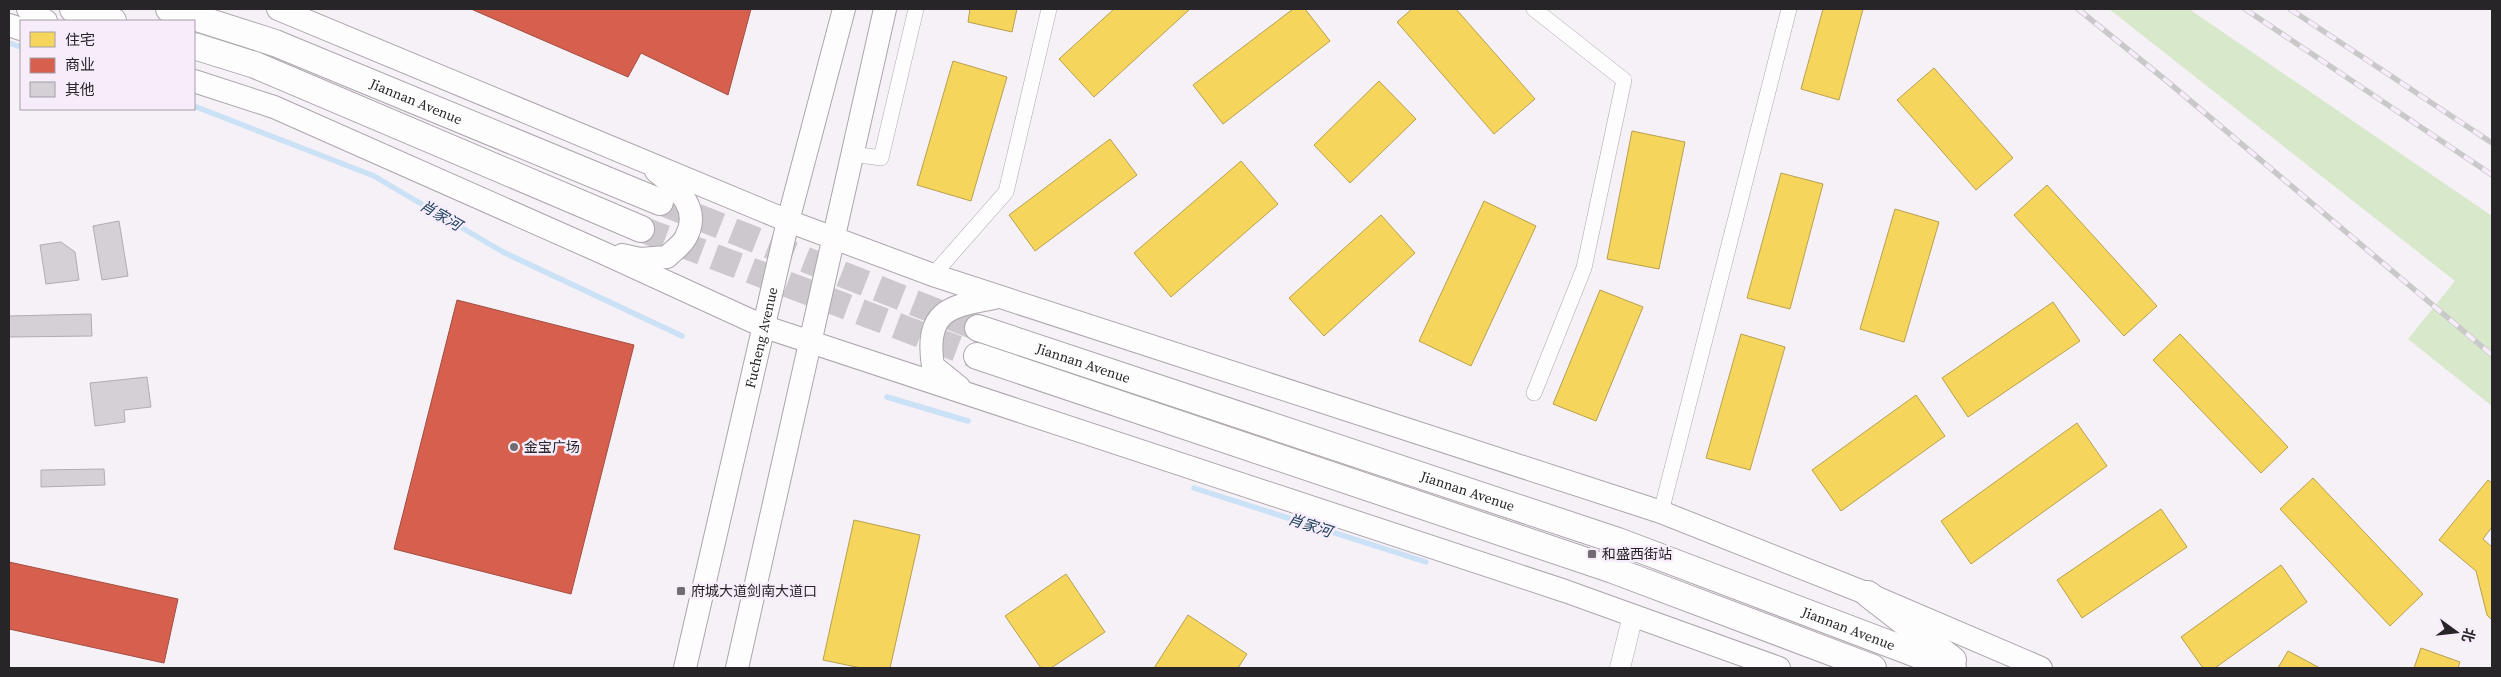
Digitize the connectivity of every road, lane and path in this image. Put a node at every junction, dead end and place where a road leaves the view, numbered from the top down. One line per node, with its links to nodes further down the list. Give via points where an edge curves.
1 (28, 9): 11 (main road)
2 (73, 9): 12 (highway)
3 (168, 9): 17 (highway, Jiannan Avenue, via 275,43)
4 (278, 9): 16 (main road)
5 (844, 9): 18 (main road, Fucheng Avenue)
6 (885, 9): 15 (main road)
7 (916, 9): 15 (street, via 881,158)
8 (1049, 9): 22 (street, via 1006,192)
9 (1534, 9): 28 (street, via 1624,80 1584,268)
10 (1789, 9): 30 (street)
11 (44, 20)
12 (110, 20)
13 (195, 46): 19 (highway, via 255,65)
14 (195, 81): 21 (main road, via 274,106)
15 (853, 154): 20 (main road)
16 (639, 158): 18 (main road); 21 (main road, via 688,201 691,217 686,237 667,257 640,259)
17 (660, 202)
18 (788, 221): 20 (main road); 24 (main road, Fucheng Avenue)
19 (641, 229)
20 (834, 240): 22 (main road); 26 (main road)
21 (599, 250): 24 (main road)
22 (933, 275): 23 (main road)
23 (1000, 296): 29 (main road, via 957,306 941,315 934,329 930,346 933,366); 30 (main road)
24 (765, 327): 26 (main road); 33 (main road, Fucheng Avenue)
25 (978, 328): 38 (highway, Jiannan Avenue, via 1618,541)
26 (810, 342): 29 (main road); 34 (main road)
27 (977, 356): 37 (highway, Jiannan Avenue, via 1613,570)
28 (1534, 393)
29 (974, 397): 32 (main road)
30 (1660, 512): 31 (main road)
31 (1868, 594): 39 (highway); 40 (main road)
32 (1633, 615): 35 (street); 36 (main road)
33 (685, 668)
34 (737, 668)
35 (1620, 668)
36 (1779, 668)
37 (1873, 668)
38 (1953, 668)
39 (1964, 668)
40 (2041, 668)

